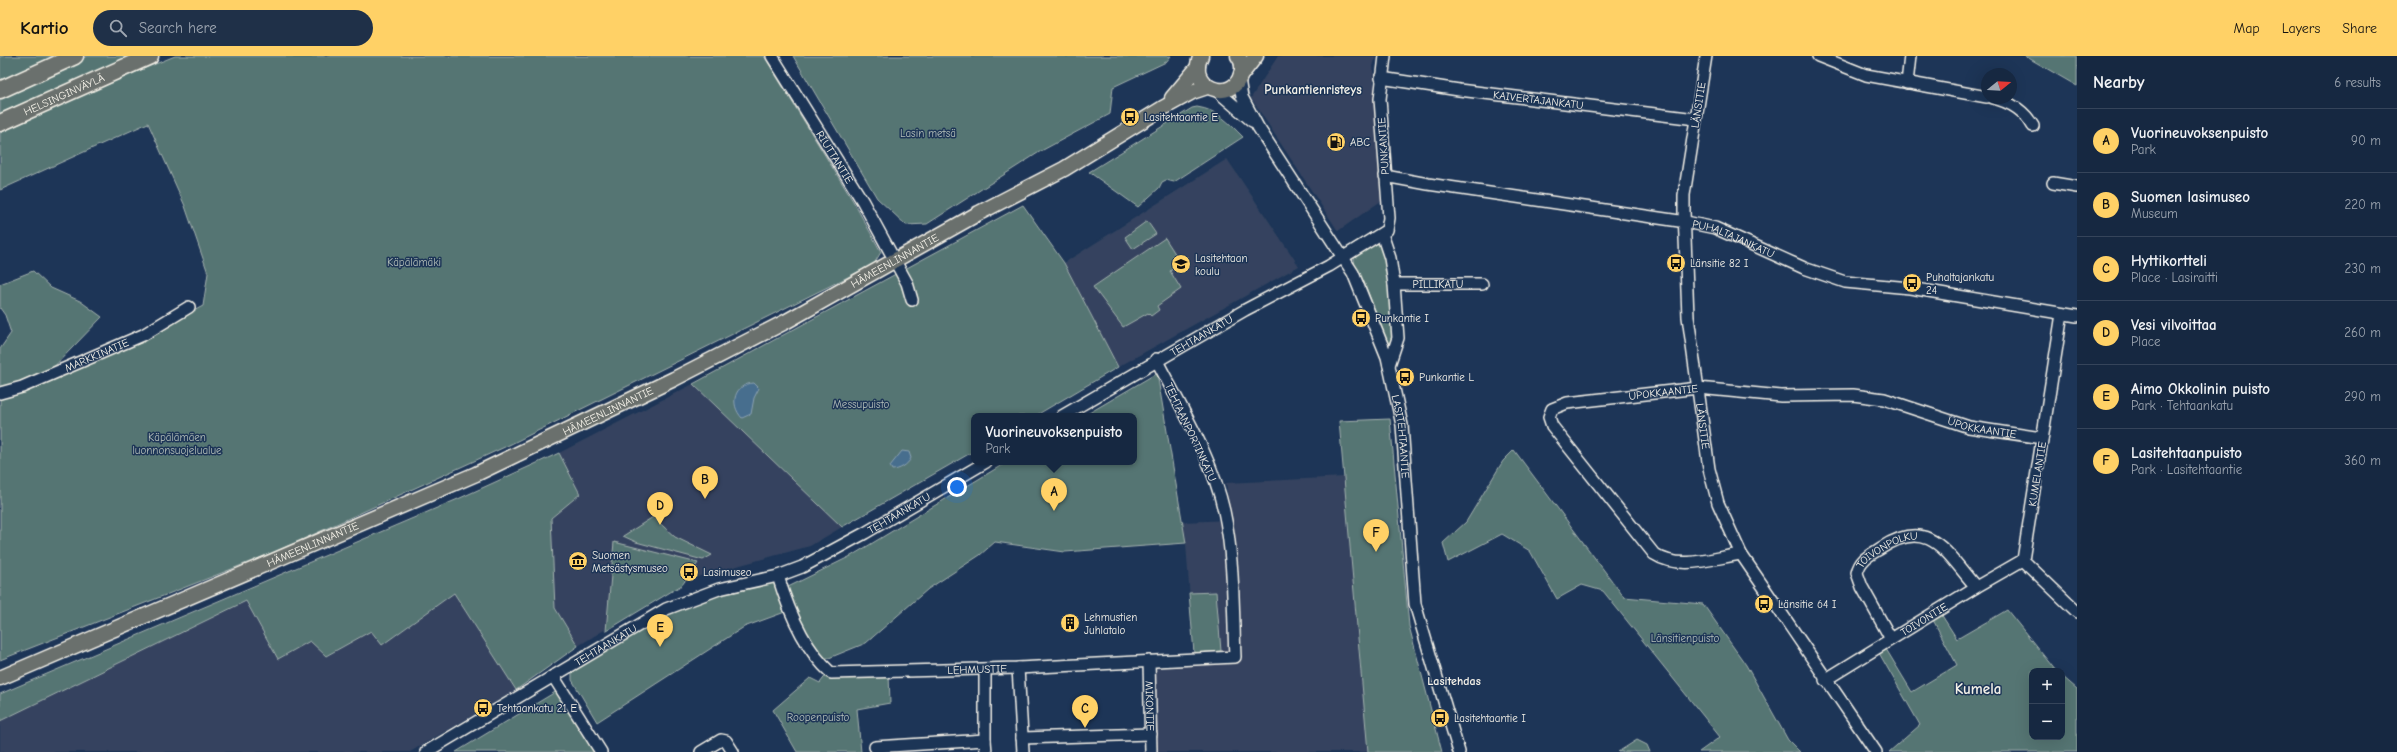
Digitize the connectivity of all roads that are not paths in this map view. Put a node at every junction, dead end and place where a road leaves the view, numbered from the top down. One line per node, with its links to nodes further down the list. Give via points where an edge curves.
1 (76, 56): 15 (highway)
2 (150, 56): 20 (highway, HELSINGINVÄYLÄ)
3 (772, 56): 29 (street, RIUTTANTIE, via 863,202)
4 (1238, 56): 11 (main road, via 1241,63)
5 (1256, 56): 11 (main road)
6 (1385, 56): 12 (street, PUNKANTIE)
7 (1706, 56): 19 (street, LÄNSITIE)
8 (1818, 56): 13 (street, via 1866,75)
9 (1910, 56): 13 (street)
10 (1200, 59): 14 (main road, via 1199,77); 18 (main road, HÄMEENLINNANTIE)
11 (1240, 77): 14 (main road, HÄMEENLINNANTIE, via 1230,88); 22 (street, LASITEHTAANTIE, via 1242,97)
12 (1381, 78): 19 (street, KAIVERTAJANKATU); 23 (street, PUNKANTIE)
13 (1907, 83): 16 (street)
14 (1212, 89): 18 (main road, HÄMEENLINNANTIE, via 1192,92); 22 (street, LASITEHTAANTIE)
15 (0, 90)
16 (1981, 96)
17 (2011, 104): 21 (street, via 2019,109)
18 (1163, 108): 29 (main road, HÄMEENLINNANTIE, via 1071,166)
19 (1696, 119): 26 (street, LÄNSITIE, via 1684,195)
20 (0, 123)
21 (2033, 126)
22 (1258, 127): 28 (street, LASITEHTAANTIE)
23 (1385, 176): 26 (street, PUHALTAJANKATU); 27 (street, PUNKANTIE, via 1389,218 1386,230)
24 (2053, 183): 25 (street)
25 (2077, 187)
26 (1686, 222): 34 (street, PUHALTAJANKATU, via 1715,228 1804,268 1845,282 1910,288); 38 (street, LÄNSITIE, via 1686,290)
27 (1382, 234): 28 (street); 30 (street, via 1390,258)
28 (1343, 257): 36 (street, TEHTAANKATU); 37 (street, LASITEHTAANTIE, via 1365,301)
29 (895, 260): 32 (street, RIUTTANTIE, via 908,283); 51 (main road, HÄMEENLINNANTIE, via 787,321 476,474)
30 (1394, 284): 31 (street, PILLIKATU); 37 (street, via 1398,338)
31 (1482, 284)
32 (912, 300)
33 (189, 307): 39 (street, MARKKINATIE, via 143,335 22,387)
34 (2062, 314): 35 (street, PUHALTAJANKATU); 41 (street, KUMELANTIE)
35 (2077, 316)
36 (1156, 360): 40 (street, TEHTAANKATU); 49 (street, TEHTAANPORTINKATU, via 1188,419 1216,482 1224,512)
37 (1389, 365): 69 (street, LASITEHTAANTIE, via 1402,425 1415,604)
38 (1698, 388): 41 (street, UPOKKAANTIE, via 1781,396 1853,395 1884,398 1969,427); 43 (street, LÄNSITIE, via 1713,488); 43 (street, UPOKKAANTIE, via 1562,404 1552,409 1549,422 1654,554 1670,562 1685,563)
39 (0, 393)
40 (1067, 413)
41 (2042, 438): 44 (street, KUMELANTIE)
42 (981, 465): 45 (street, TEHTAANKATU, via 822,557)
43 (1741, 554): 57 (street, LÄNSITIE)
44 (2023, 560): 46 (street, TOIVONTIE); 47 (street)
45 (778, 576): 53 (street, LEHMUSTIE, via 803,635 821,664 831,672); 55 (street, TEHTAANKATU, via 718,589 680,602)
46 (1976, 587): 48 (street, TOIVONTIE); 48 (street, TOIVONPOLKU, via 1950,554 1937,544 1914,534 1898,537 1862,560 1857,573)
47 (2077, 612)
48 (1891, 639): 57 (street, TOIVONTIE)
49 (1235, 657): 50 (street, LEHMUSTIE)
50 (1149, 660): 52 (street, LEHMUSTIE); 58 (street, MIKONTIE)
51 (28, 664): 54 (main road, HÄMEENLINNANTIE); 56 (main road, HÄMEENLINNANTIE)
52 (1018, 668): 53 (street, LEHMUSTIE); 59 (street)
53 (985, 669): 60 (street)
54 (0, 674)
55 (553, 676): 62 (street, TEHTAANKATU); 63 (street)
56 (0, 678)
57 (1825, 680): 70 (street, LÄNSITIE)
58 (1151, 734): 59 (street); 68 (street, MIKONTIE)
59 (1022, 738): 67 (street)
60 (985, 740): 61 (street); 66 (street)
61 (875, 747)
62 (426, 752)
63 (601, 752)
64 (701, 752): 65 (street, via 721,740 726,741)
65 (733, 752)
66 (986, 752)
67 (1023, 752)
68 (1151, 752)
69 (1459, 752)
70 (1876, 752)

